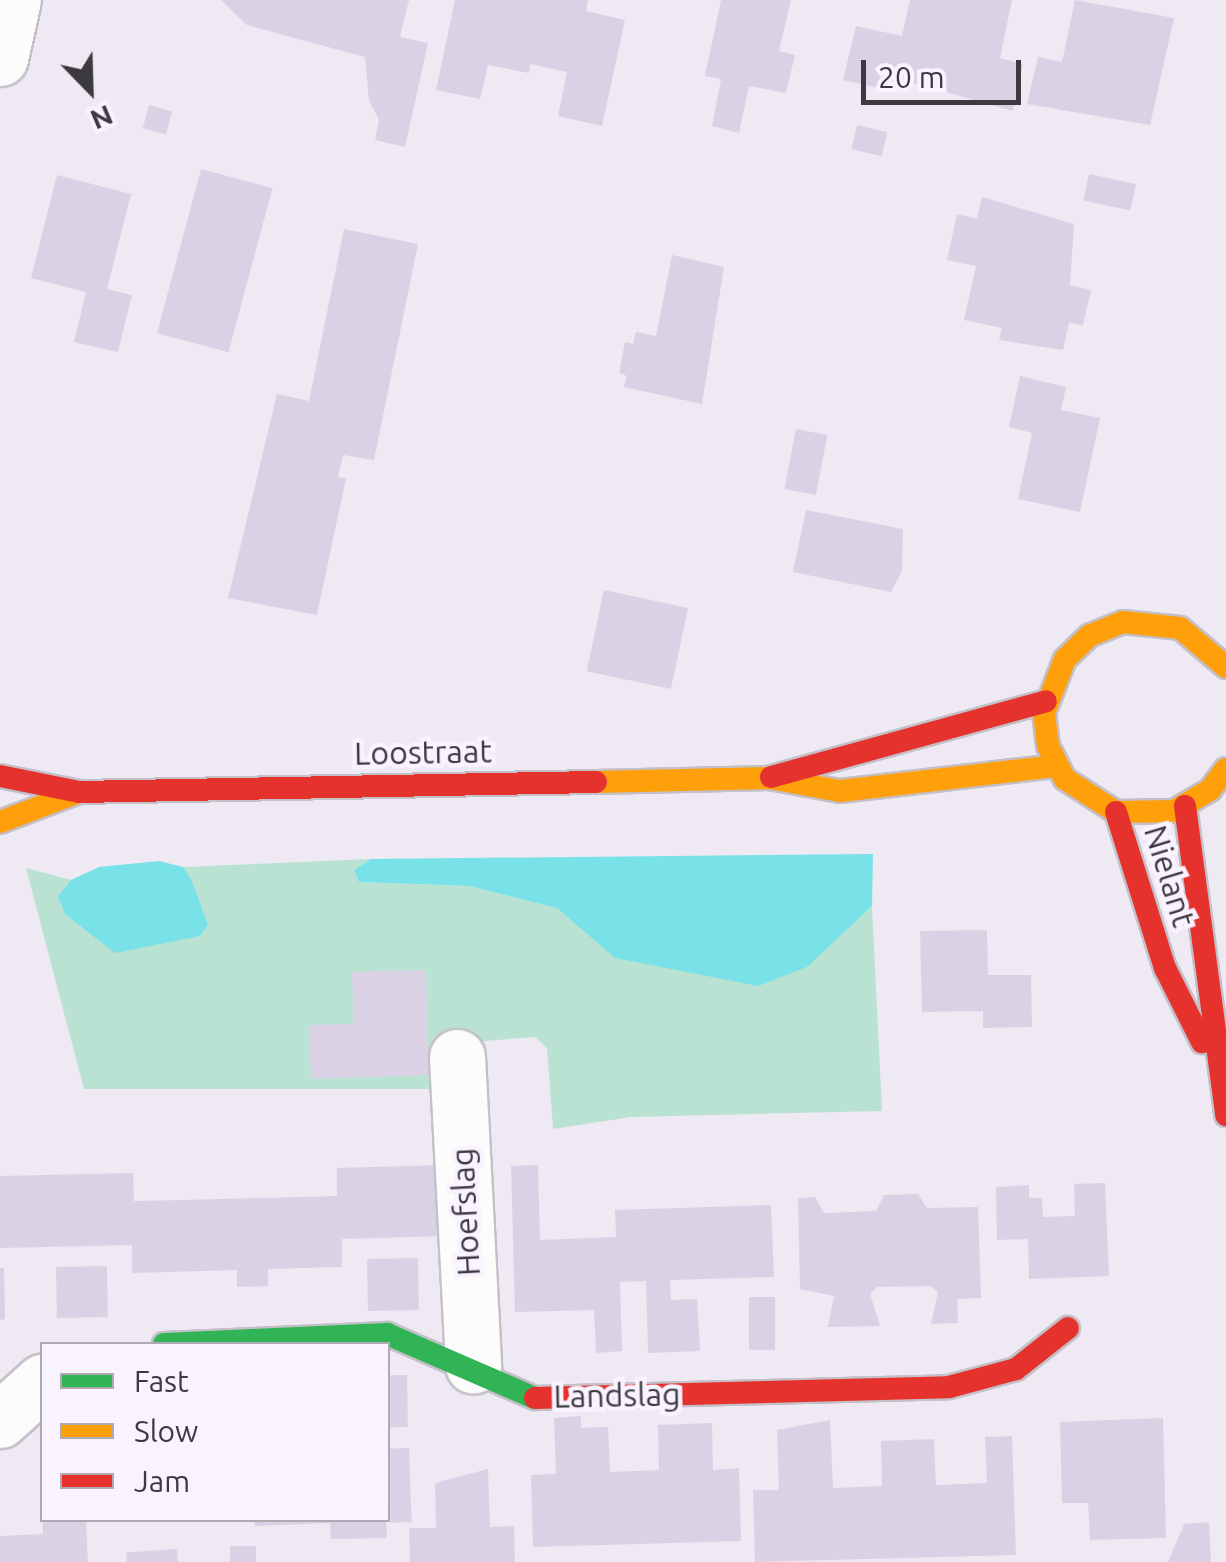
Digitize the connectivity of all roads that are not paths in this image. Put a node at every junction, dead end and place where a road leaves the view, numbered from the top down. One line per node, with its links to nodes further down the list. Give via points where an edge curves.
1 (14, 0): 2 (street)
2 (0, 58)
3 (1226, 667): 4 (street, via 1180,628 1123,622 1090,635 1064,659)
4 (1046, 702): 5 (street); 8 (street, Loostraat)
5 (1057, 766): 8 (street, Loostraat, via 840,791); 11 (street, via 1088,800)
6 (1226, 769): 10 (street)
7 (0, 776): 9 (street, Loostraat)
8 (768, 778): 9 (street, Loostraat)
9 (80, 792): 12 (street, Loostraat)
10 (1185, 806): 11 (street, via 1151,816); 14 (street, Nielant)
11 (1116, 812): 14 (street, Nielant, via 1165,968)
12 (0, 822)
13 (458, 1057): 18 (street, Hoefslag)
14 (1214, 1067): 15 (street, Nielant)
15 (1226, 1115)
16 (1068, 1328): 18 (street, Landslag, via 1016,1369 949,1387 531,1398)
17 (209, 1342): 18 (street, Landslag, via 387,1334)
18 (473, 1366)
19 (40, 1384): 20 (street)
20 (0, 1420)

